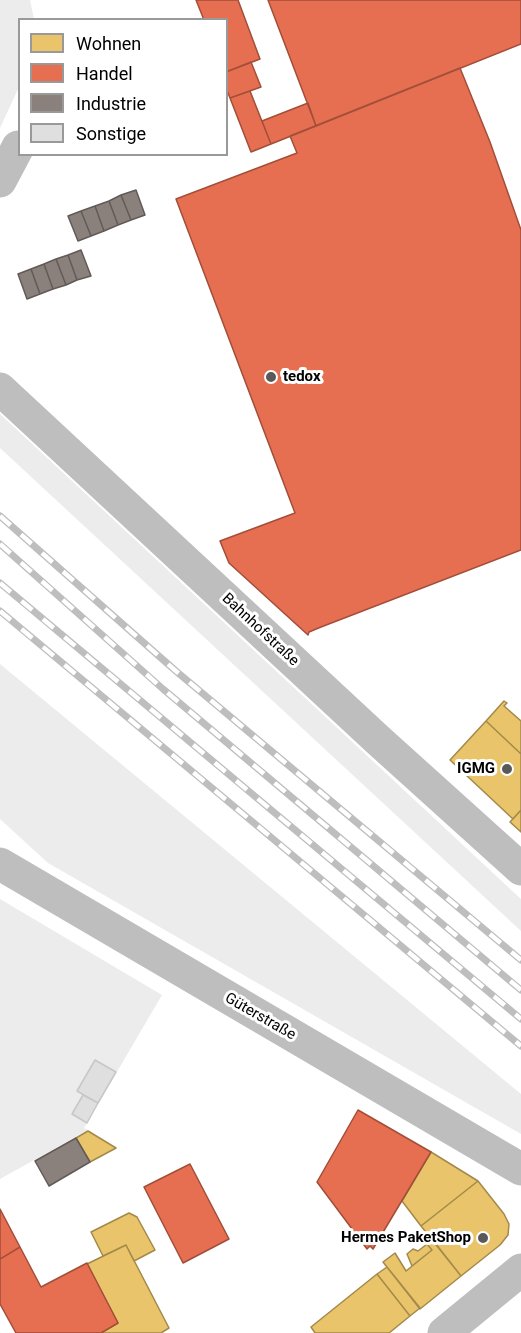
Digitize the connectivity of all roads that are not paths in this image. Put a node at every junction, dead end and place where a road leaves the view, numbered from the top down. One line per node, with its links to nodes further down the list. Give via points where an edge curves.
1 (18, 147): 2 (street)
2 (0, 181)
3 (0, 389): 5 (street, Bahnhofstraße)
4 (0, 864): 6 (street, Güterstraße)
5 (521, 869)
6 (521, 1169)
7 (521, 1270): 8 (street)
8 (444, 1333)

